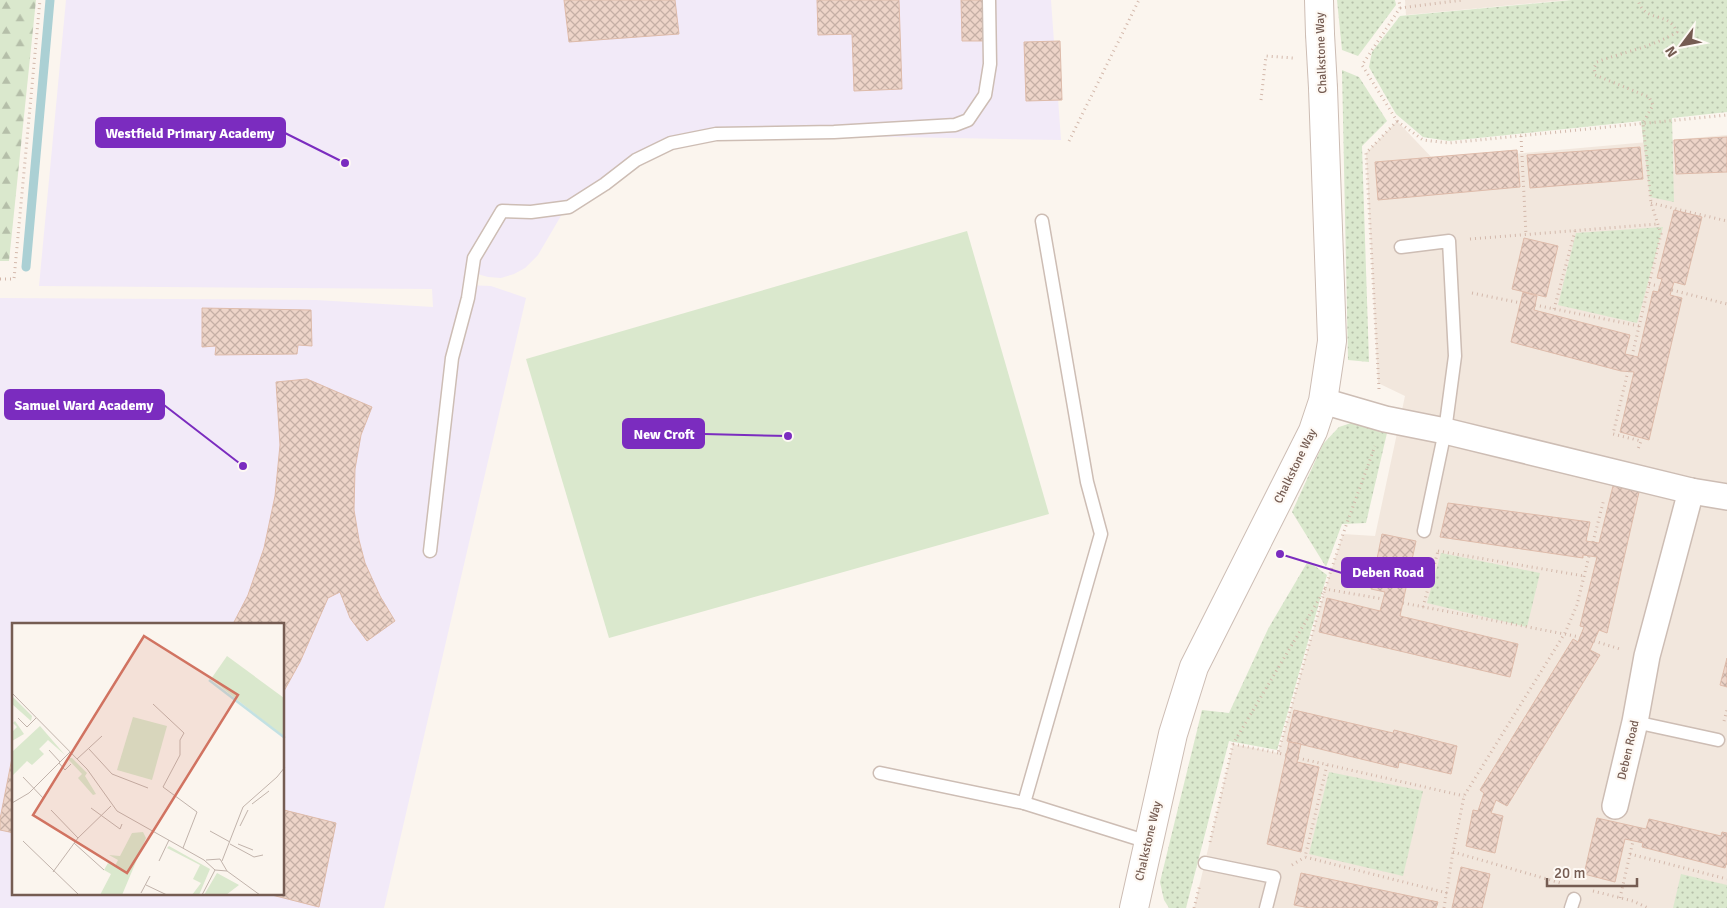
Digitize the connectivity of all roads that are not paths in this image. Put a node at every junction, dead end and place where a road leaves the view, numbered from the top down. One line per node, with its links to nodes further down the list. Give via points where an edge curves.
1 (989, 0): 10 (lane, via 990,64 985,95 968,120 956,125 854,131 716,134 680,141 636,160 569,207 531,212 502,211 474,258 468,298 452,358)
2 (1319, 0): 5 (street, Chalkstone Way, bridge, via 1332,341)
3 (1042, 221): 14 (lane, via 1087,482 1101,534)
4 (1401, 248): 6 (lane, via 1449,241 1455,356)
5 (1323, 401): 6 (street, via 1385,419); 16 (street, Chalkstone Way, via 1313,430 1194,667 1173,734)
6 (1445, 431): 7 (street); 9 (lane)
7 (1692, 491): 8 (street); 11 (street, Deben Road, via 1647,656)
8 (1727, 497)
9 (1424, 531)
10 (430, 551)
11 (1635, 722): 12 (lane); 15 (street, Deben Road)
12 (1718, 740)
13 (880, 773): 14 (lane)
14 (1024, 803): 16 (lane)
15 (1615, 806)
16 (1148, 842): 18 (street, Chalkstone Way)
17 (1205, 862): 19 (lane, via 1274,877)
18 (1134, 908)
19 (1266, 908)

